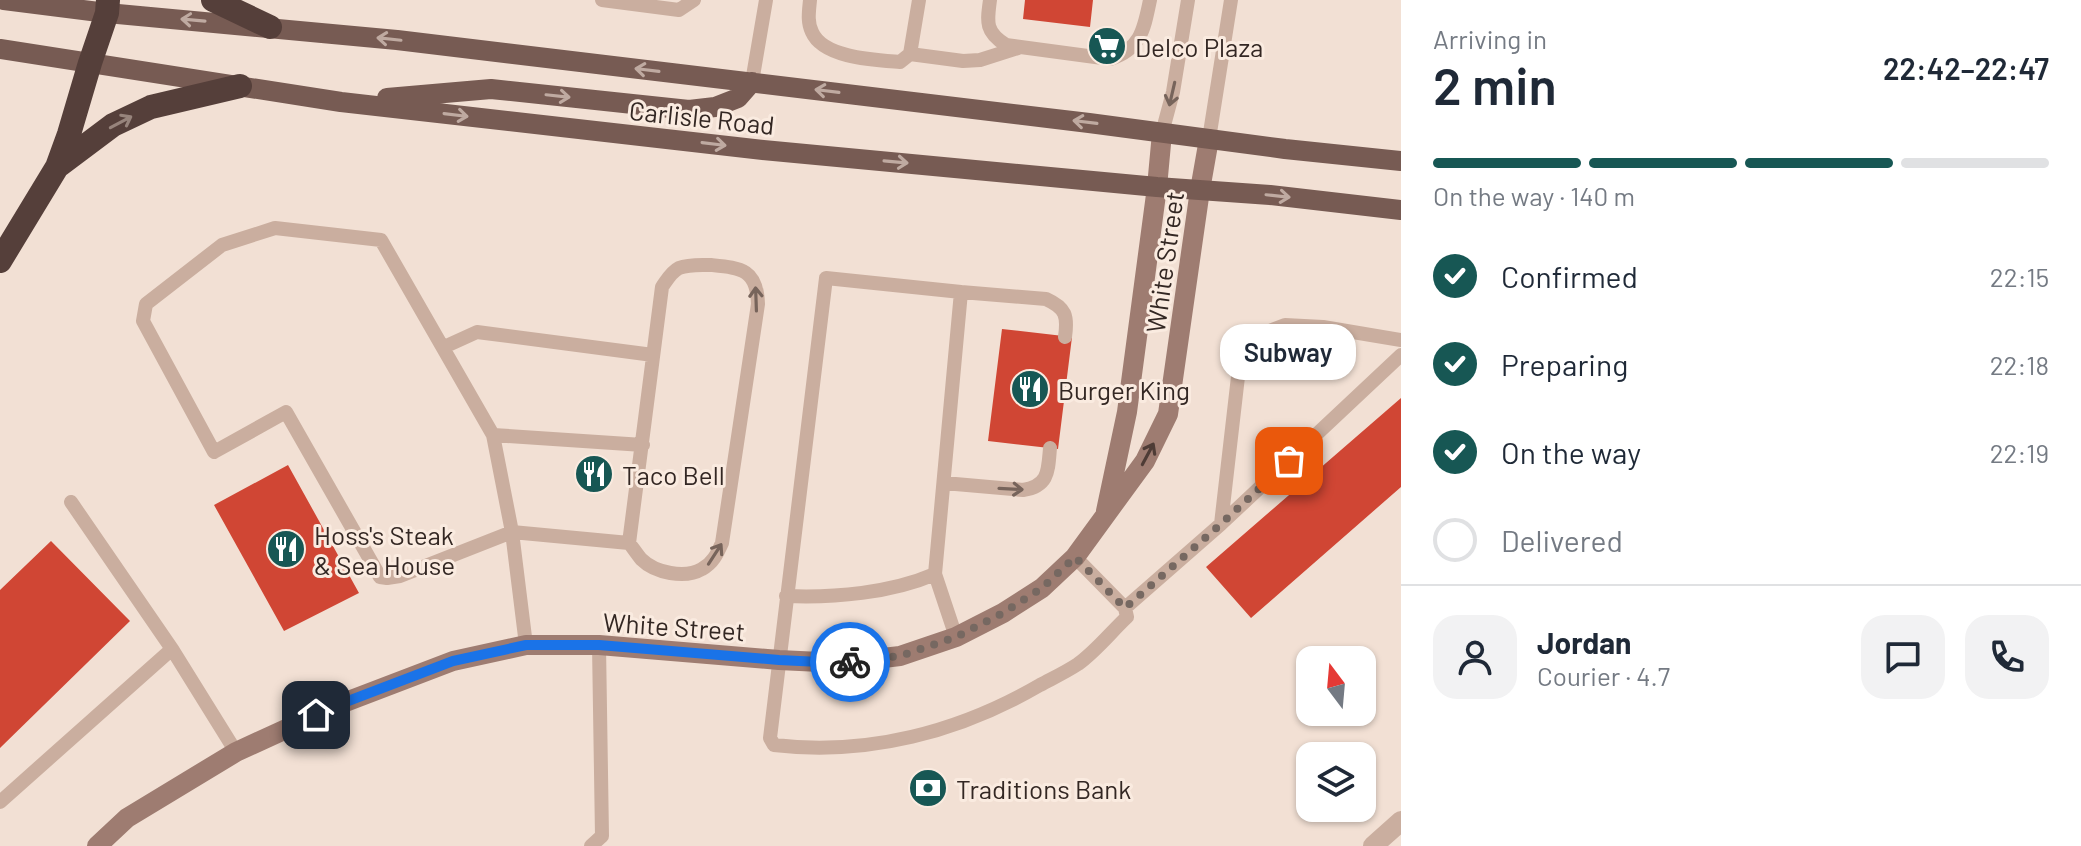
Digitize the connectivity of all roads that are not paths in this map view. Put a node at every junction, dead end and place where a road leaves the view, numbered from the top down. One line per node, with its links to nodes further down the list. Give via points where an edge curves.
1 (4, 0): 12 (main road, Carlisle Road)
2 (213, 0): 13 (highway)
3 (602, 0): 4 (lane, via 679,10)
4 (694, 0)
5 (766, 0): 18 (lane)
6 (810, 0): 16 (lane, via 812,33 836,53 900,62)
7 (919, 0): 16 (lane)
8 (990, 0): 14 (lane, via 990,30 996,39)
9 (1150, 0): 14 (lane, via 1138,41 1124,54 1110,59)
10 (1188, 0): 21 (lane, one-way to 21)
11 (1231, 0): 22 (lane)
12 (108, 6): 13 (main road, Carlisle Road, one-way to 12); 17 (highway)
13 (270, 27): 18 (main road, Carlisle Road, one-way to 13)
14 (1018, 48): 16 (lane, via 971,60)
15 (0, 49): 17 (main road, Carlisle Road)
16 (910, 54)
17 (90, 63): 19 (main road, Carlisle Road); 24 (highway)
18 (752, 82): 20 (main road, one-way to 18, via 491,89 689,110 738,98); 21 (main road, Carlisle Road, one-way to 18)
19 (240, 86): 20 (main road, Carlisle Road); 24 (highway, one-way to 19, via 113,125 151,107)
20 (341, 102): 25 (main road, Carlisle Road, one-way to 25, via 763,150)
21 (1162, 133): 22 (main road, Carlisle Road); 25 (street, White Street)
22 (1209, 139): 23 (main road, Carlisle Road); 26 (street, White Street)
23 (1401, 161)
24 (57, 167): 28 (highway)
25 (1157, 187): 26 (main road, Carlisle Road); 40 (street, White Street, via 1127,412)
26 (1200, 190): 27 (main road, Carlisle Road, one-way to 27); 40 (street, White Street, one-way to 26, via 1145,461 1168,414)
27 (1401, 210)
28 (0, 261)
29 (961, 292): 30 (lane, via 1046,299 1064,311); 38 (lane); 46 (lane, via 826,278)
30 (1065, 337)
31 (1401, 340): 41 (lane, via 1285,325 1246,348 1239,368)
32 (444, 347): 33 (lane, via 477,332); 35 (lane); 42 (lane, via 381,240 275,228 222,245 146,304 143,321 214,452 286,412 380,577 400,576)
33 (653, 355): 36 (lane); 43 (lane, one-way to 33, via 652,567 691,574 715,558 722,543 758,304 750,275 737,267 695,264 670,275 662,287)
34 (1401, 355): 41 (lane)
35 (493, 435): 36 (lane); 42 (lane)
36 (643, 445): 43 (lane)
37 (1050, 448): 38 (lane, one-way to 37, via 1033,488 1047,473)
38 (944, 483): 45 (lane)
39 (71, 502): 51 (lane)
40 (1104, 519): 44 (street, White Street)
41 (1221, 524): 47 (lane)
42 (512, 532): 43 (lane); 49 (lane)
43 (629, 543)
44 (1075, 557): 47 (lane); 48 (street, White Street, via 1042,588)
45 (935, 574): 46 (lane, via 862,592); 48 (lane)
46 (786, 596): 52 (lane)
47 (1125, 608): 52 (lane, via 1127,617 1079,663 1005,706 945,729 847,748 774,745 770,738)
48 (956, 637): 52 (street, White Street, via 900,656 841,663)
49 (526, 645): 50 (street, White Street); 53 (street, White Street, via 453,661)
50 (599, 645): 52 (street, White Street); 57 (lane, via 602,836)
51 (172, 649): 53 (lane); 54 (lane)
52 (779, 660)
53 (236, 752): 56 (street, White Street, via 127,818)
54 (0, 802)
55 (1401, 821): 58 (street)
56 (97, 846)
57 (591, 846)
58 (1373, 846)

